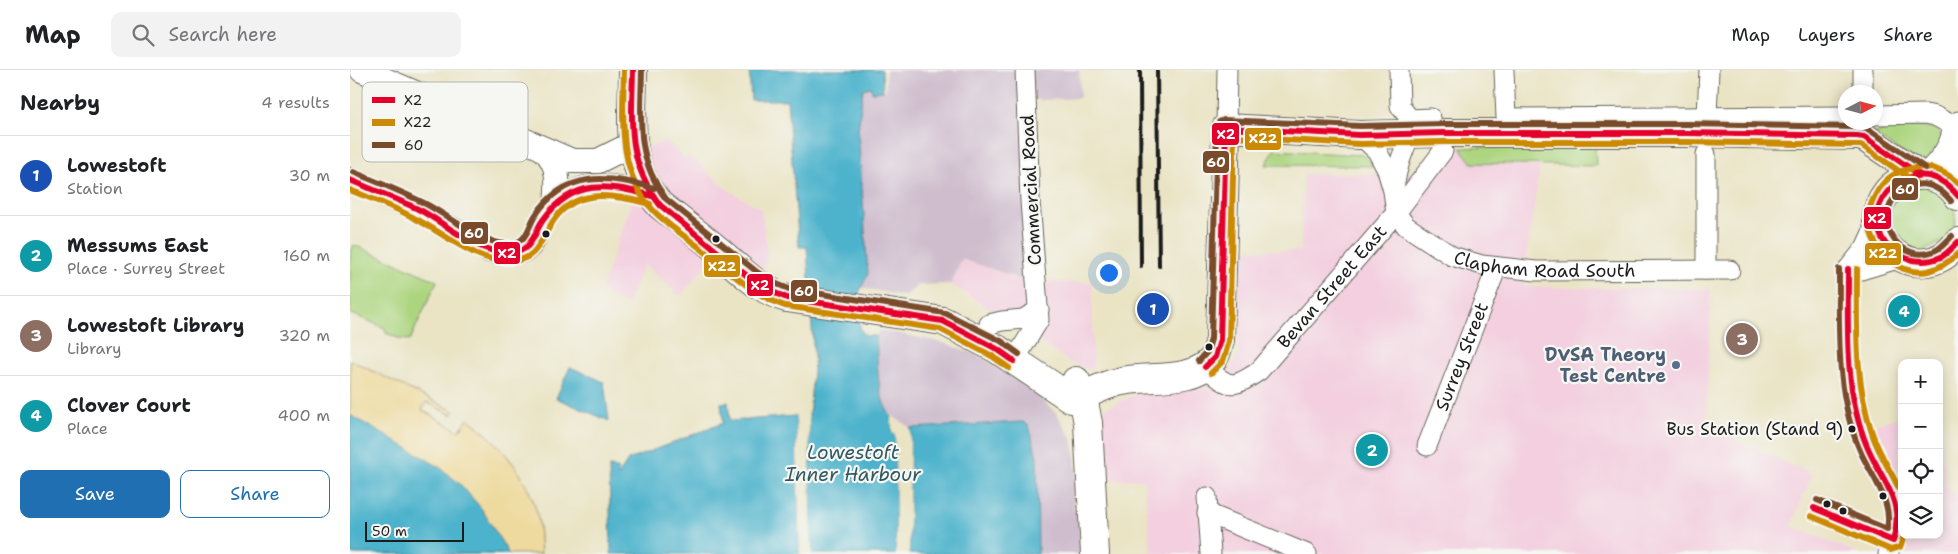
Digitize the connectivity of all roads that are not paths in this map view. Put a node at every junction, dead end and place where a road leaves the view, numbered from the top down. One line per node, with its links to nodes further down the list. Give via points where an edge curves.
1 (362, 70): 9 (main road)
2 (633, 70): 22 (highway)
3 (1025, 70): 41 (street, Commercial Road, via 1030,200)
4 (1227, 70): 16 (street)
5 (1399, 70): 14 (street, via 1400,106)
6 (1504, 70): 11 (street, via 1506,118)
7 (1709, 70): 11 (street)
8 (1863, 70): 10 (street)
9 (390, 82)
10 (1863, 85)
11 (1708, 116): 12 (street)
12 (1838, 116)
13 (1883, 123): 15 (street, via 1926,114)
14 (1421, 126): 17 (highway, via 1830,134); 20 (highway); 28 (street, via 1402,151)
15 (1954, 126): 26 (street, via 1941,156); 30 (street)
16 (1226, 128): 20 (highway); 45 (highway, via 1220,340 1215,357)
17 (1850, 130)
18 (1871, 130): 33 (highway, via 1880,168 1882,192)
19 (1874, 130): 26 (highway)
20 (1360, 135): 28 (street, via 1377,151)
21 (528, 142): 23 (main road)
22 (632, 144): 23 (main road, via 598,161 583,162 572,161); 31 (highway, via 638,172)
23 (543, 148): 29 (main road, via 550,155)
24 (1443, 151): 32 (street, Bevan Street East)
25 (1706, 154): 39 (street)
26 (1921, 176): 30 (highway, via 1941,180); 33 (highway, via 1905,178 1890,188)
27 (350, 180): 29 (main road, via 419,210 488,250 497,252 516,252 529,246)
28 (1393, 191): 32 (street)
29 (557, 192): 31 (main road, via 573,193 600,186)
30 (1956, 194)
31 (652, 196): 42 (highway, via 749,279 774,294)
32 (1396, 213): 37 (street, Clapham Road South, via 1406,226 1452,256); 45 (street, Bevan Street East, via 1259,371 1239,383 1230,384 1224,383)
33 (1879, 213): 35 (highway, via 1882,239); 38 (street, via 1865,248)
34 (1958, 242): 36 (highway, via 1945,256)
35 (1901, 258): 36 (highway, via 1919,263); 38 (street, via 1858,271)
36 (1947, 262)
37 (1497, 267): 39 (street, Clapham Road South, via 1536,271); 47 (street, Surrey Street)
38 (1848, 269): 51 (street, via 1848,358 1856,413 1897,509 1898,521)
39 (1706, 270): 40 (street, Clapham Road South)
40 (1730, 270)
41 (1039, 310): 43 (street, via 1023,319); 44 (street, Commercial Road, via 1039,320)
42 (943, 321): 43 (highway, via 965,318); 44 (highway, via 997,348)
43 (989, 324): 44 (highway)
44 (1019, 353): 46 (highway, via 1072,399)
45 (1205, 367): 46 (highway, via 1178,376 1124,380)
46 (1083, 397): 48 (highway, via 1089,442)
47 (1427, 446)
48 (1095, 554)
49 (1210, 554): 50 (street, via 1207,505)
50 (1308, 554)
51 (1888, 554)

